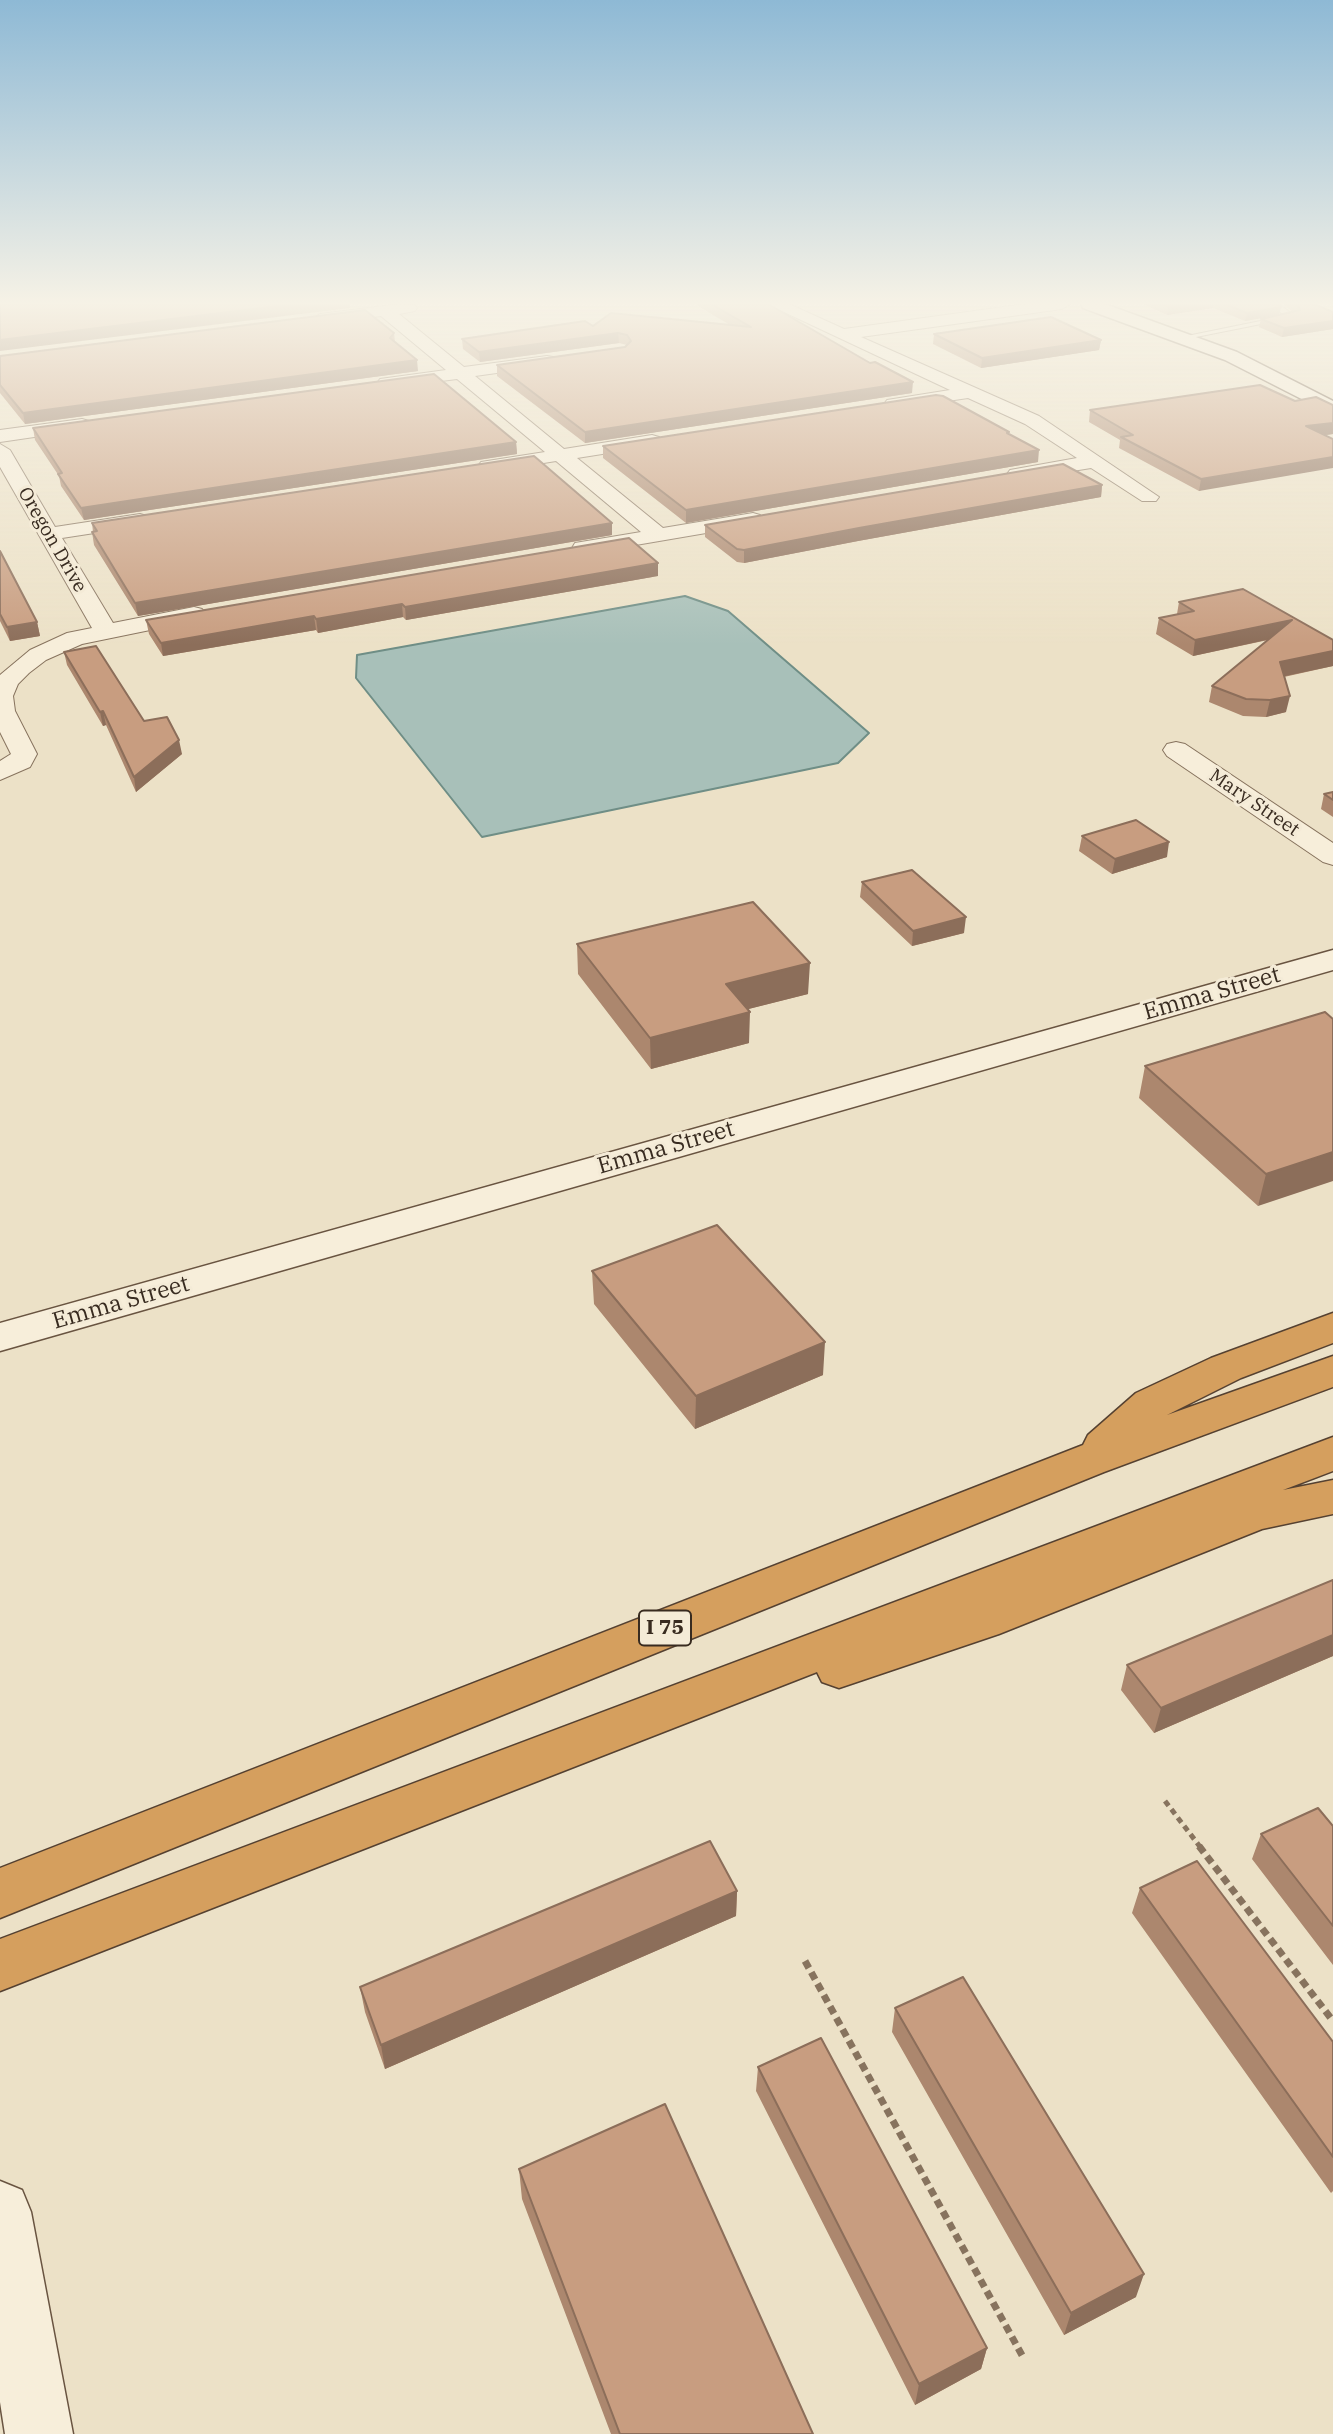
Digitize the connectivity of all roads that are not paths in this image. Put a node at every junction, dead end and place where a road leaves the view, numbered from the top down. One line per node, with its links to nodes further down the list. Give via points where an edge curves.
1 (514, 418): 7 (street)
2 (1027, 418): 8 (street)
3 (95, 423): 4 (street)
4 (0, 436)
5 (667, 439): 7 (street)
6 (0, 450): 14 (street, Oregon Drive)
7 (560, 455): 9 (street); 15 (street)
8 (1095, 461): 10 (street); 11 (street)
9 (467, 470)
10 (1000, 477)
11 (1149, 497)
12 (777, 515): 15 (street)
13 (158, 517): 14 (street)
14 (49, 534): 18 (street, Oregon Drive)
15 (658, 535): 16 (street)
16 (562, 551)
17 (217, 611): 18 (street)
18 (105, 631): 20 (street, via 38,654 7,682 1,696 2,711 24,754 21,761)
19 (1176, 750): 21 (street, Mary Street)
20 (0, 772)
21 (1333, 856)
22 (1333, 960): 24 (street, Emma Street)
23 (1333, 1326): 27 (highway, via 1226,1368 1151,1404)
24 (0, 1337)
25 (1333, 1371): 27 (highway, I 75)
26 (1333, 1453): 29 (highway)
27 (1088, 1460): 30 (highway, I 75)
28 (1333, 1497): 29 (highway, via 1255,1513 867,1660 771,1688)
29 (684, 1702): 31 (highway)
30 (0, 1893)
31 (0, 1965)
32 (0, 2212): 33 (street)
33 (39, 2434)

